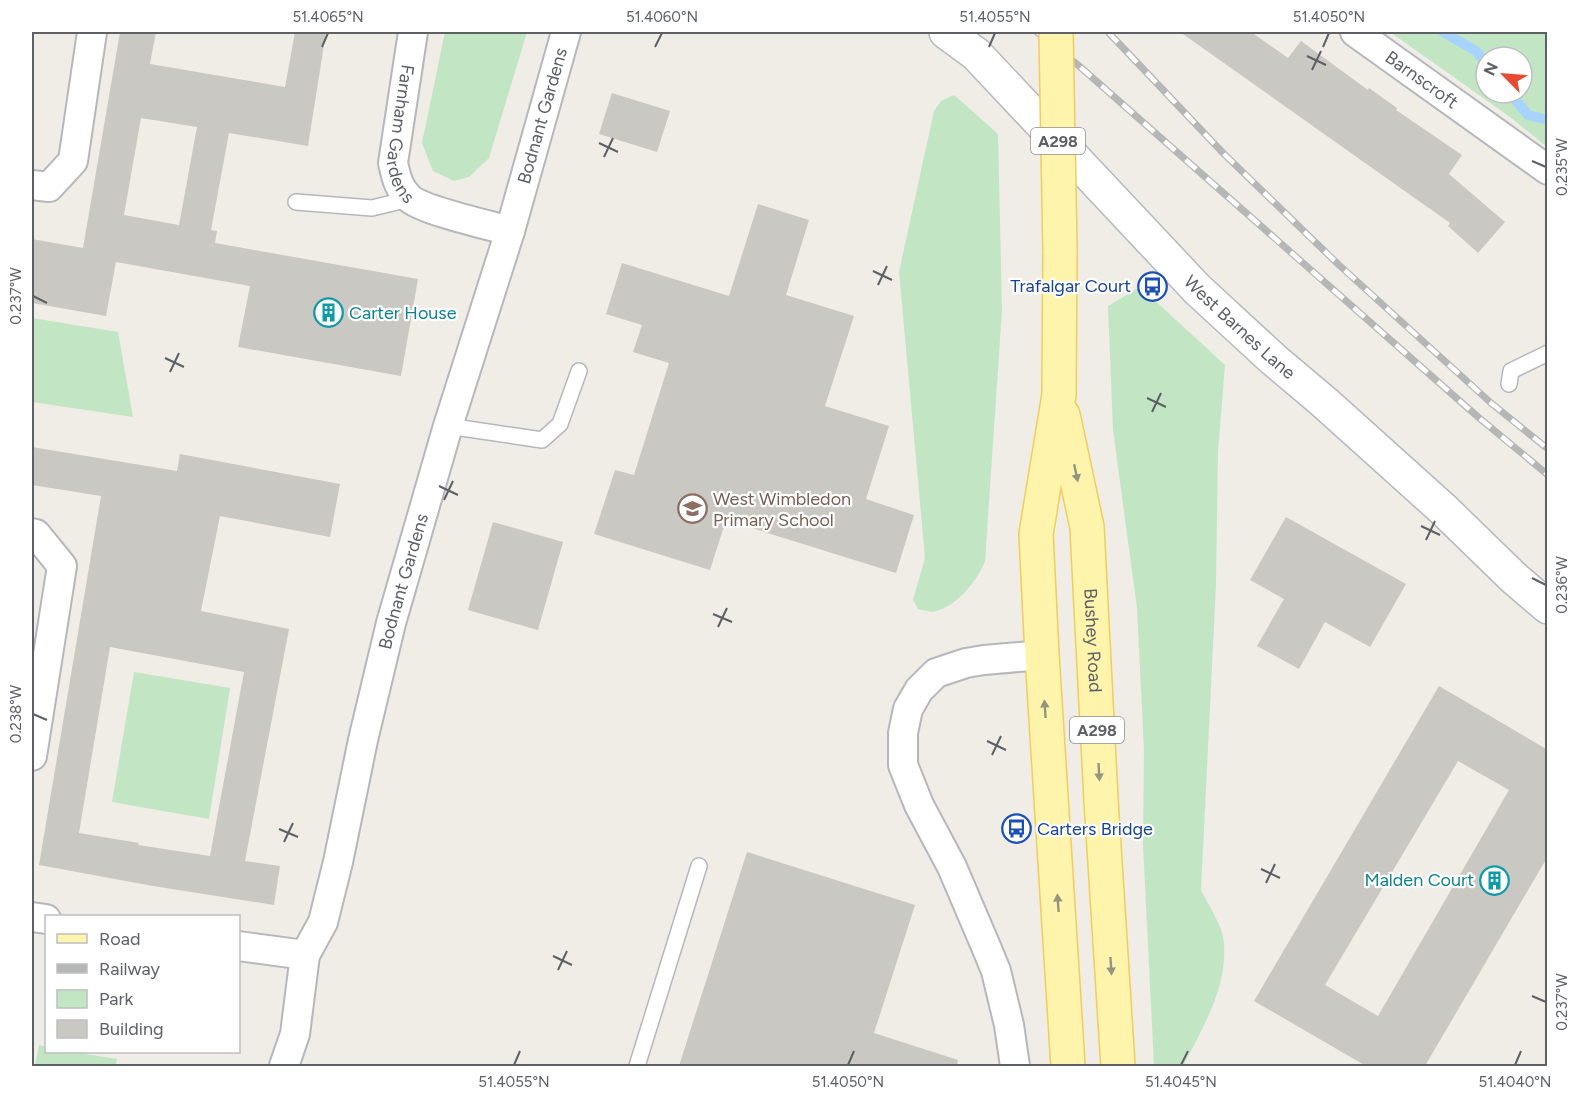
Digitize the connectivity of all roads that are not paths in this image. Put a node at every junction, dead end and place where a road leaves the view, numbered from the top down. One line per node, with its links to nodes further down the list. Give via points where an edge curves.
1 (92, 32): 8 (street, via 74,161 49,187)
2 (413, 32): 9 (street, Farnham Gardens, via 393,163 397,183)
3 (566, 32): 11 (street, Bodnant Gardens)
4 (946, 32): 18 (main road, West Barnes Lane, via 976,54 1197,289)
5 (1056, 32): 15 (main road, Bushey Road / A298, bridge)
6 (1355, 32): 7 (street, Barnscroft)
7 (1548, 170)
8 (32, 185)
9 (409, 199): 10 (lane, via 372,208); 11 (street, Farnham Gardens, via 423,207)
10 (296, 202)
11 (510, 231): 16 (street, Bodnant Gardens)
12 (1548, 353): 14 (lane, via 1511,370)
13 (579, 371): 16 (lane, via 560,424 542,440)
14 (1509, 384)
15 (1059, 395): 19 (main road, Bushey Road / A298, via 1036,534); 28 (main road, Bushey Road / A298, one-way to 28, via 1087,528)
16 (448, 426): 23 (street, Bodnant Gardens, via 391,623 323,922)
17 (32, 533): 20 (street, via 62,566)
18 (1548, 607)
19 (1042, 655): 26 (street, via 966,663 936,673 918,690 908,709 903,733 903,765 996,971); 27 (main road, Bushey Road / A298, one-way to 19)
20 (32, 756)
21 (699, 866): 25 (lane)
22 (240, 945): 23 (street)
23 (305, 955): 24 (street, Bodnant Gardens, via 295,1034)
24 (284, 1066)
25 (637, 1066)
26 (1015, 1066)
27 (1068, 1066)
28 (1118, 1066)

